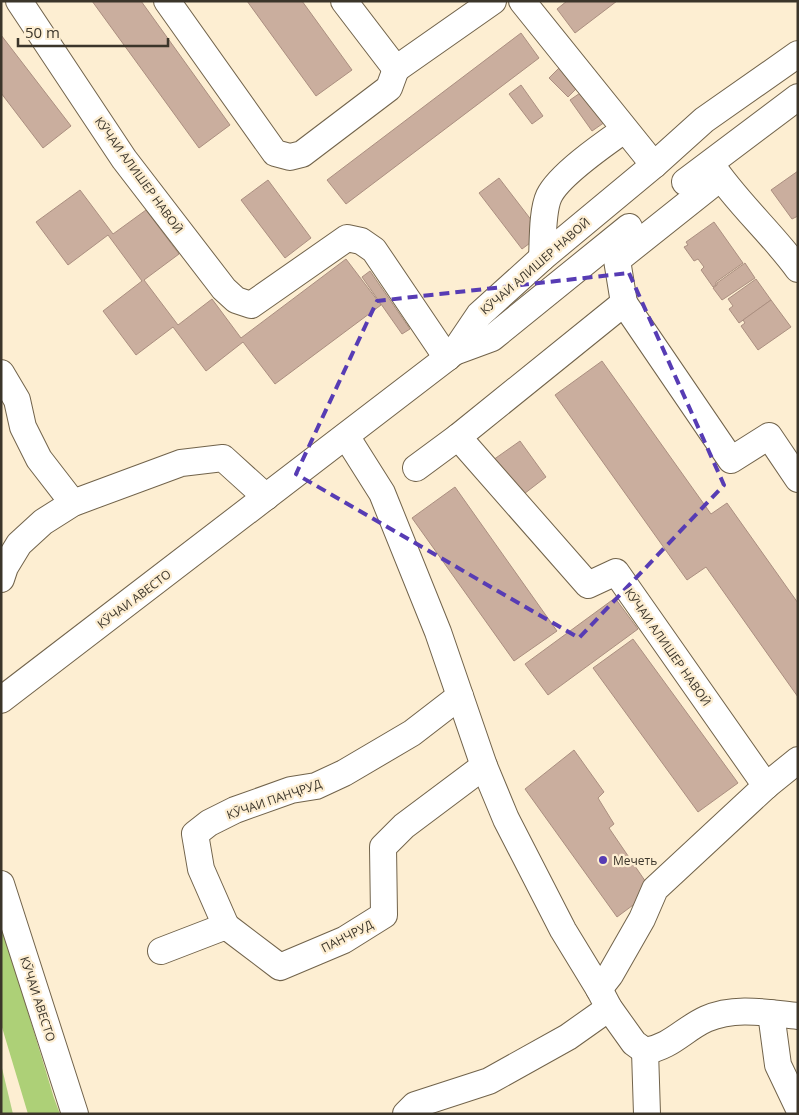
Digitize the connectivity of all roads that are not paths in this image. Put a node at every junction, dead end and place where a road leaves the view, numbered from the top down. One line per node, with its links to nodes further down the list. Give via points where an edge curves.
1 (19, 1): 17 (street, КӮЧАИ АЛИШЕР НАВОӢ, via 124,159 224,289 236,300 251,305 347,238 361,241 374,250)
2 (167, 1): 7 (street, via 275,153 290,157 302,154 389,88)
3 (344, 1): 7 (street)
4 (494, 1): 7 (street)
5 (522, 1): 10 (street)
6 (798, 54): 9 (street, КӮЧАИ АЛИШЕР НАВОӢ)
7 (396, 70)
8 (798, 97): 11 (street)
9 (721, 107): 11 (street); 12 (street, КӮЧАИ АЛИШЕР НАВОӢ)
10 (624, 130): 12 (street); 15 (street, via 555,186 548,197)
11 (742, 139): 13 (street)
12 (654, 166): 15 (street, КӮЧАИ АЛИШЕР НАВОӢ)
13 (715, 170): 14 (street); 16 (street, via 616,260); 17 (street, via 492,338)
14 (793, 252)
15 (542, 258): 17 (street, КӮЧАИ АЛИШЕР НАВОӢ, via 479,315)
16 (624, 303): 20 (street); 22 (street, via 731,460 769,436)
17 (450, 355): 19 (street, КӮЧАИ АВЕСТО)
18 (1, 373): 24 (street, via 17,400 23,427 39,459)
19 (346, 436): 23 (street, КӮЧАИ АВЕСТО); 26 (street, via 382,493)
20 (458, 437): 21 (street); 30 (street, КӮЧАИ АЛИШЕР НАВОӢ, via 588,585 616,572)
21 (416, 468)
22 (798, 479)
23 (266, 497): 24 (street, via 223,458 180,463); 27 (street, КӮЧАИ АВЕСТО)
24 (73, 503): 25 (street, via 42,522 25,538)
25 (3, 570)
26 (460, 696): 29 (street); 32 (street, КӮЧАИ ПАНҶРУД, via 412,733 344,773 316,786 291,790 236,810 195,834 201,869)
27 (1, 700)
28 (798, 760): 30 (street)
29 (484, 766): 32 (street, ПАНЧРУД, via 404,826 383,847 384,916 344,940 280,967); 34 (street, via 506,819 563,930)
30 (766, 786): 34 (street, via 655,889 642,920 610,976)
31 (1, 884): 39 (street, КӮЧАИ АВЕСТО)
32 (226, 926): 33 (street)
33 (161, 951)
34 (604, 999): 37 (street, via 634,1043); 40 (street, via 568,1037 489,1081 415,1105)
35 (771, 1013): 36 (street); 37 (street, via 741,1011 706,1019 658,1049); 38 (street, via 778,1065)
36 (798, 1016)
37 (645, 1051): 41 (street)
38 (798, 1107)
39 (75, 1114)
40 (406, 1114)
41 (646, 1114)

